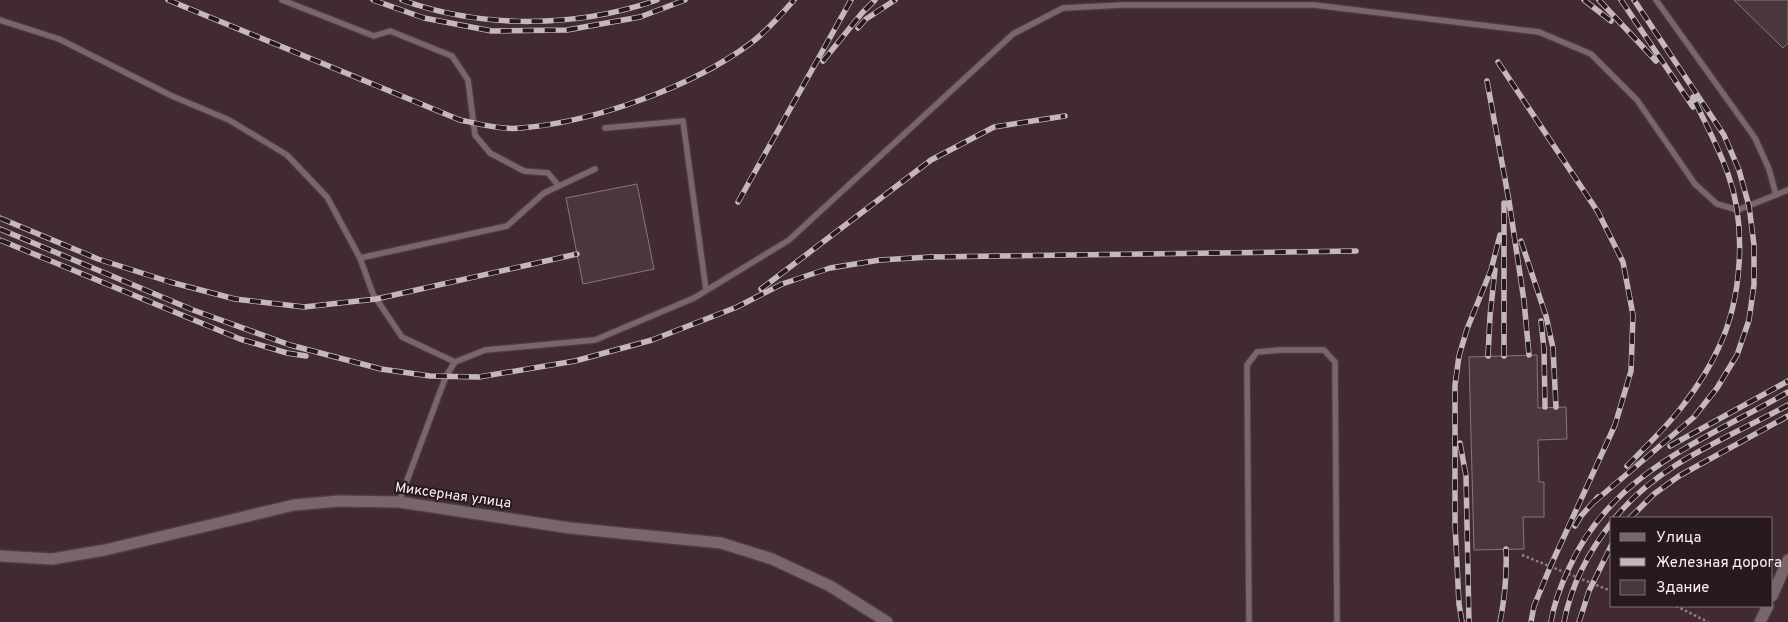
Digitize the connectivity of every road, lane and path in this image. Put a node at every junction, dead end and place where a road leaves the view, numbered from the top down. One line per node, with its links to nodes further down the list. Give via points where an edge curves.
1 (282, 0): 6 (lane, via 374,36 390,31 452,56 468,80 475,135 490,153 524,171 548,173)
2 (1656, 0): 8 (lane, via 1755,138)
3 (0, 20): 9 (lane, via 59,39 172,96 229,120 287,155 327,197)
4 (605, 128): 10 (lane, via 683,121)
5 (595, 169): 6 (lane)
6 (559, 186): 9 (lane, via 544,193 507,226)
7 (1788, 190): 8 (lane)
8 (1776, 195): 10 (lane, via 1738,210 1717,204 1695,184 1637,100 1591,54 1539,32 1314,5 1063,8 1013,34 789,240)
9 (360, 258): 11 (lane, via 373,294 402,337)
10 (706, 290): 11 (lane, via 595,340 485,350)
11 (455, 362): 12 (lane, via 446,376)
12 (399, 502): 13 (street, Миксерная улица, via 339,501 294,505 105,550 52,559); 20 (street, Миксерная улица, via 570,528 721,543 772,558 830,586)
13 (0, 556)
14 (1522, 556): 16 (path)
15 (1788, 560): 17 (street)
16 (1610, 590)
17 (1773, 594)
18 (1678, 607): 23 (path)
19 (1768, 607): 24 (street)
20 (887, 622)
21 (1249, 622): 22 (lane, via 1247,365 1257,352 1280,350 1324,350 1335,362)
22 (1337, 622)
23 (1708, 622)
24 (1760, 622)

